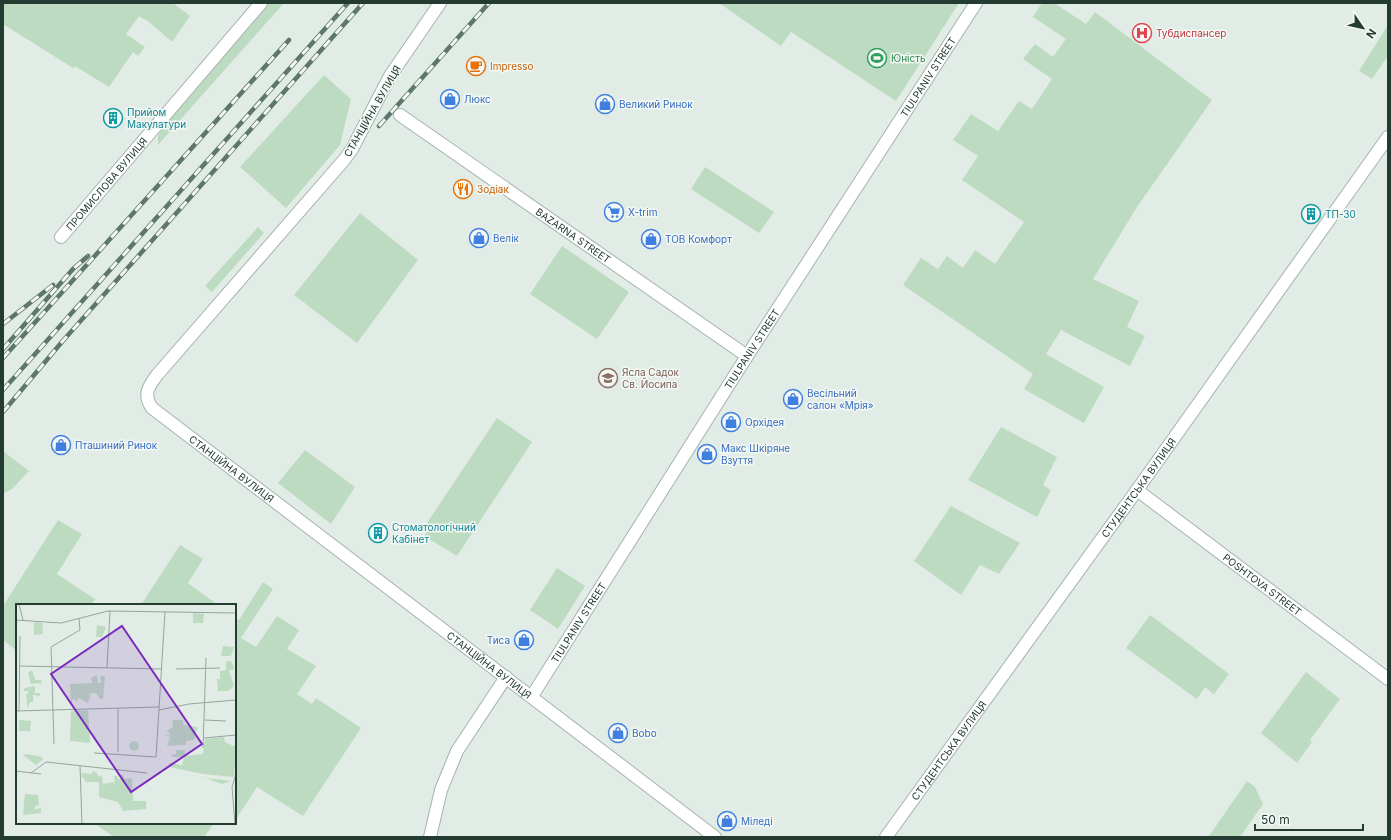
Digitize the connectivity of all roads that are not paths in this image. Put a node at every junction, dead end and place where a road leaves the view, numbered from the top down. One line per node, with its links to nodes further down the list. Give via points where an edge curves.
1 (261, 3): 6 (street, ПРОМИСЛОВА ВУЛИЦЯ)
2 (440, 3): 9 (street, СТАНЦІЙНА ВУЛИЦЯ, via 390,76 352,149 340,165 157,375 146,394 152,408)
3 (976, 3): 7 (street, TIULPANIV STREET)
4 (400, 114): 7 (street, BAZARNA STREET)
5 (1388, 137): 8 (street, СТУДЕНТСЬКА ВУЛИЦЯ)
6 (61, 237)
7 (747, 356): 11 (street, TIULPANIV STREET)
8 (1137, 490): 10 (street, POSHTOVA STREET); 14 (street, СТУДЕНТСЬКА ВУЛИЦЯ)
9 (506, 677): 11 (street, СТАНЦІЙНА ВУЛИЦЯ); 12 (street, via 457,751 441,790)
10 (1388, 679)
11 (532, 696): 13 (street, СТАНЦІЙНА ВУЛИЦЯ)
12 (430, 837)
13 (715, 837)
14 (886, 837)

